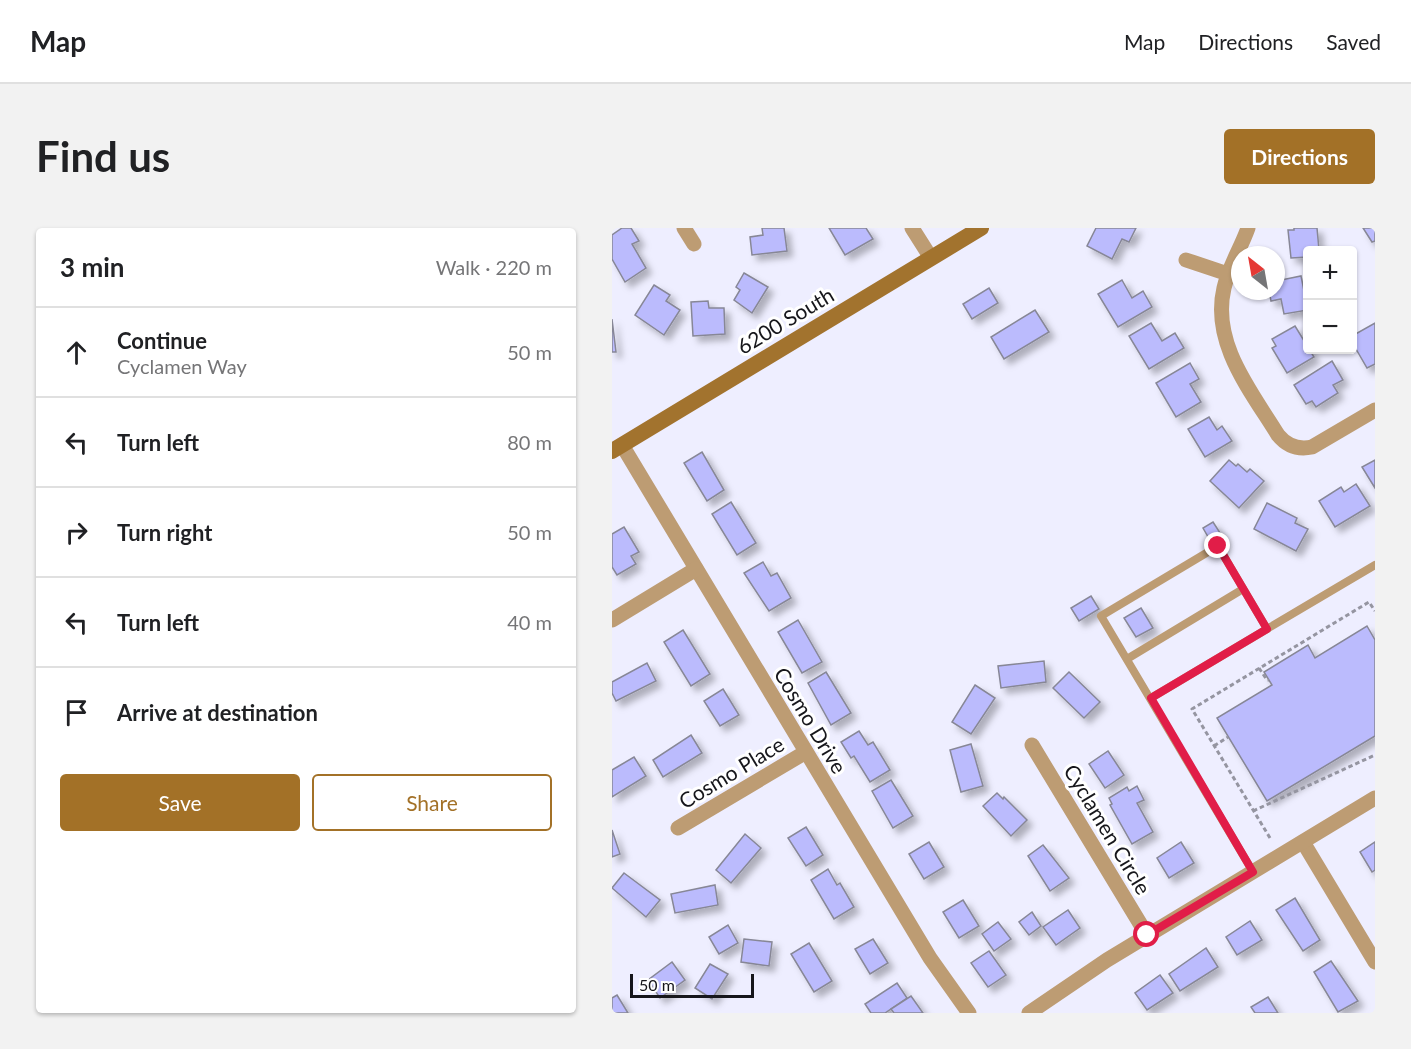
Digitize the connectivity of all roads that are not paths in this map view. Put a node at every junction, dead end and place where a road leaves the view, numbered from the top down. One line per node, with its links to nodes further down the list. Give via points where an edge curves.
1 (684, 228): 5 (street)
2 (912, 228): 6 (street)
3 (981, 228): 6 (main road, 6200 South)
4 (1248, 228): 8 (street)
5 (694, 244)
6 (931, 258): 10 (main road, 6200 South)
7 (1186, 260): 8 (street)
8 (1228, 274): 9 (street, via 1222,314 1230,353 1285,443 1312,447)
9 (1375, 410)
10 (617, 448): 12 (street, Cosmo Drive)
11 (1375, 565): 15 (lane)
12 (696, 569): 14 (street); 19 (street, Cosmo Drive)
13 (1243, 589): 15 (lane); 16 (lane); 16 (lane, via 1218,546 1101,616)
14 (612, 620)
15 (1267, 629): 17 (lane)
16 (1127, 659): 17 (lane)
17 (1151, 698): 23 (lane)
18 (1032, 745): 24 (street, Cyclamen Circle)
19 (806, 752): 21 (street, Cosmo Place); 26 (street, Cosmo Drive, via 930,958)
20 (1375, 798): 22 (street)
21 (678, 828)
22 (1303, 842): 23 (street); 25 (street)
23 (1253, 872): 24 (street)
24 (1147, 935): 27 (street)
25 (1375, 962)
26 (969, 1013)
27 (1029, 1013)

